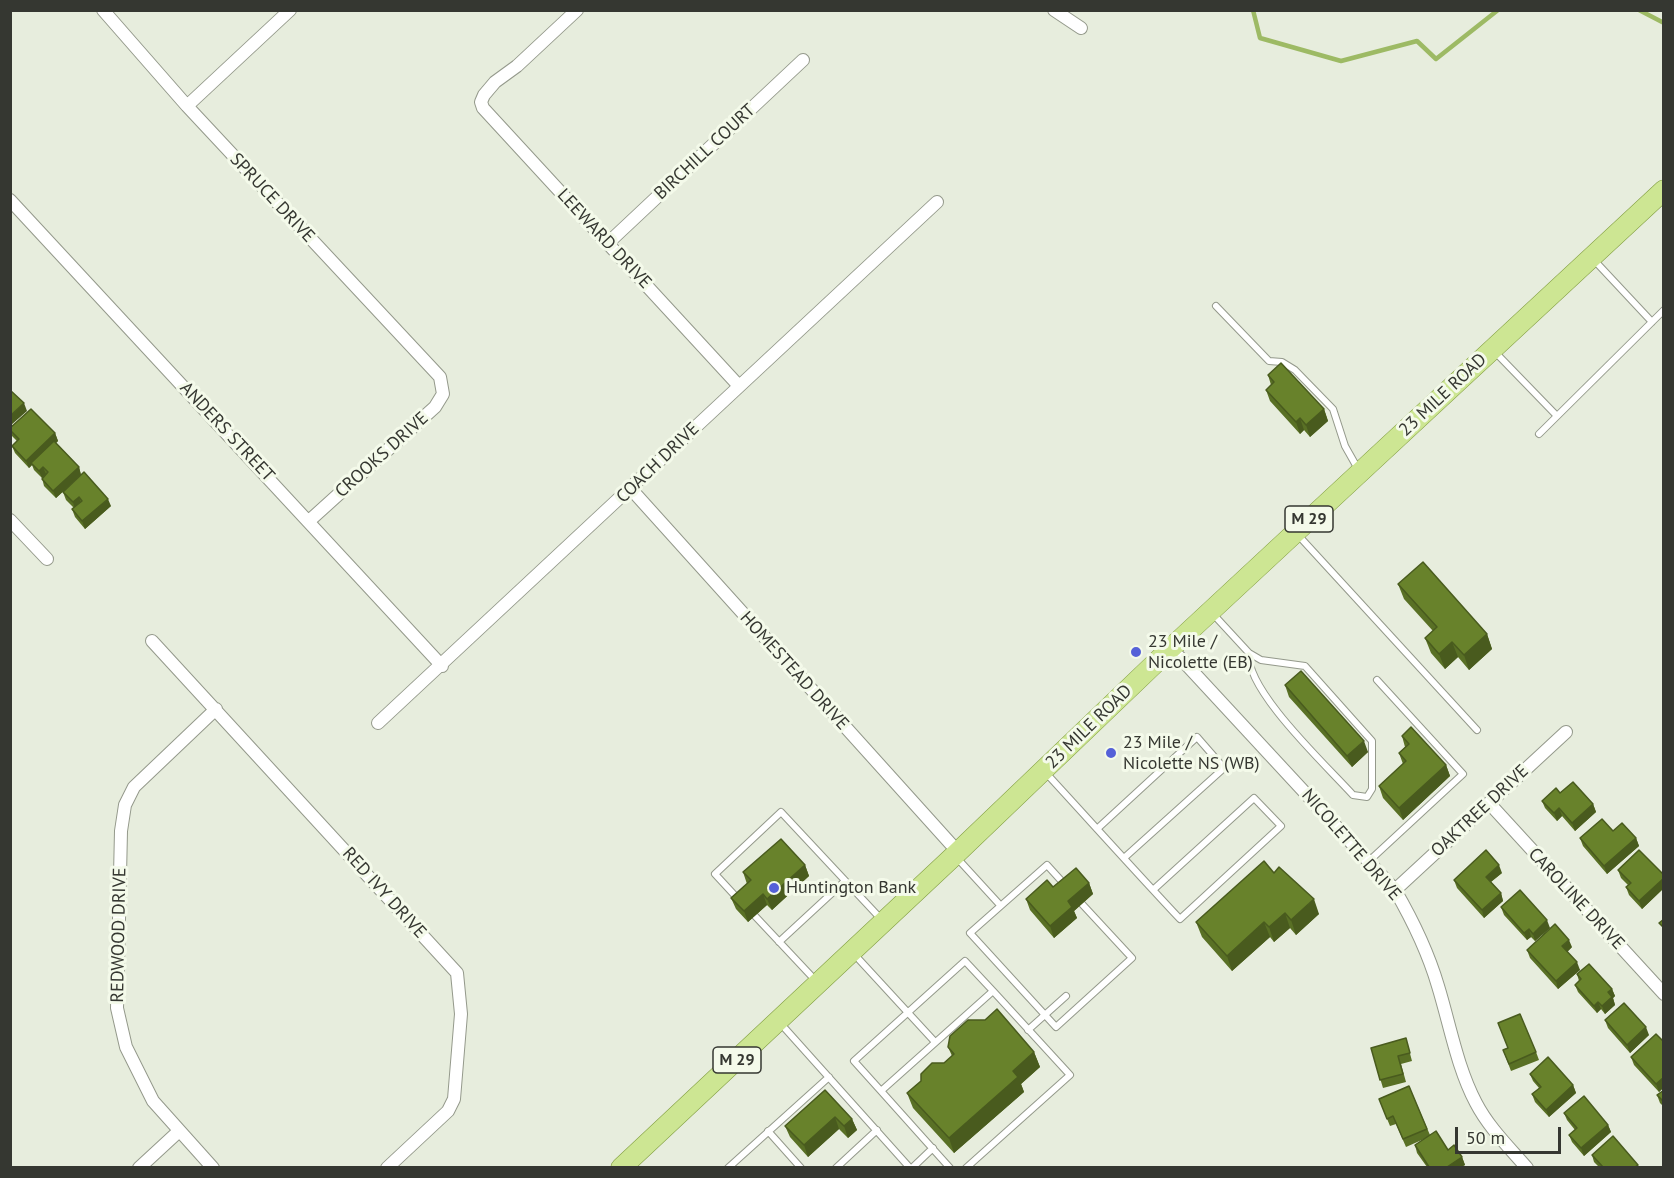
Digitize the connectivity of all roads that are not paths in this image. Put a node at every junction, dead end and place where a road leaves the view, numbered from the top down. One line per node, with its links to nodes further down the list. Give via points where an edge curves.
1 (103, 10): 7 (street, SPRUCE DRIVE)
2 (290, 10): 7 (street)
3 (577, 10): 11 (street, LEEWARD DRIVE, via 488,88 481,102 488,115)
4 (1054, 10): 5 (street)
5 (1082, 28)
6 (803, 60): 11 (street, BIRCHILL COURT)
7 (188, 106): 17 (street, SPRUCE DRIVE, via 436,372)
8 (1664, 190): 12 (main road, 23 MILE ROAD / M 29)
9 (10, 200): 24 (street, ANDERS STREET)
10 (937, 202): 18 (street, COACH DRIVE)
11 (608, 243): 18 (street, LEEWARD DRIVE)
12 (1592, 257): 15 (lane); 16 (main road, 23 MILE ROAD / M 29)
13 (1216, 306): 21 (lane, via 1269,361 1295,370 1333,410 1345,446)
14 (1664, 310): 15 (lane)
15 (1652, 322): 19 (lane)
16 (1492, 349): 19 (lane); 21 (main road, 23 MILE ROAD / M 29)
17 (442, 383): 24 (street, CROOKS DRIVE, via 442,394 435,407)
18 (739, 386): 22 (street, COACH DRIVE)
19 (1557, 416): 20 (lane)
20 (1539, 434)
21 (1360, 472): 25 (main road, 23 MILE ROAD / M 29)
22 (630, 489): 31 (street, COACH DRIVE); 40 (street, HOMESTEAD DRIVE)
23 (10, 519): 26 (street)
24 (309, 521): 31 (street, ANDERS STREET)
25 (1296, 532): 27 (main road, 23 MILE ROAD / M 29); 35 (lane)
26 (47, 559)
27 (1211, 611): 29 (main road, 23 MILE ROAD / M 29); 30 (lane)
28 (152, 641): 33 (street, RED IVY DRIVE)
29 (1171, 648): 37 (main road, 23 MILE ROAD / M 29); 42 (street, NICOLETTE DRIVE)
30 (1249, 653): 30 (lane, via 1250,670 1267,699 1353,795 1367,797 1372,789 1372,741 1305,666 1261,660)
31 (442, 666): 34 (street, COACH DRIVE)
32 (1377, 680): 42 (lane, via 1463,774)
33 (216, 710): 67 (street, REDWOOD DRIVE, via 134,788 125,805 121,831 117,1008 126,1047 138,1073 153,1101); 71 (street, RED IVY DRIVE, via 457,973 461,1014 454,1099 448,1111)
34 (378, 723)
35 (1478, 730)
36 (1566, 732): 38 (street, OAKTREE DRIVE)
37 (1043, 771): 39 (lane); 40 (main road, 23 MILE ROAD / M 29)
38 (1489, 803): 46 (street, OAKTREE DRIVE); 56 (street, CAROLINE DRIVE)
39 (1097, 829): 41 (lane); 41 (lane, via 1197,737 1224,768)
40 (956, 854): 49 (lane); 51 (main road, 23 MILE ROAD / M 29)
41 (1124, 858): 45 (lane)
42 (1369, 861): 46 (street, NICOLETTE DRIVE)
43 (845, 881): 47 (lane, via 781,812 715,874); 51 (lane); 52 (lane)
44 (1069, 889): 49 (lane, via 1047,865)
45 (1153, 890): 45 (lane, via 1180,919 1281,826 1254,798)
46 (1395, 890): 79 (street, NICOLETTE DRIVE, via 1431,963 1475,1102)
47 (742, 903)
48 (1082, 904): 59 (lane, via 1132,958 1056,1027)
49 (1000, 905): 59 (lane, via 970,933)
50 (755, 916): 52 (lane)
51 (884, 922): 53 (main road, 23 MILE ROAD / M 29)
52 (779, 942): 54 (lane)
53 (851, 952): 54 (main road, 23 MILE ROAD / M 29); 58 (lane)
54 (818, 983): 60 (main road, 23 MILE ROAD / M 29)
55 (993, 991): 58 (lane, via 965,961); 61 (lane); 62 (lane)
56 (1664, 994)
57 (1066, 996): 59 (lane)
58 (908, 1013): 62 (lane); 64 (lane, via 854,1061)
59 (1045, 1015): 61 (lane)
60 (778, 1022): 63 (lane); 72 (main road, 23 MILE ROAD / M 29)
61 (1028, 1030): 78 (lane, via 1070,1076)
62 (935, 1042): 64 (lane)
63 (829, 1077): 65 (lane); 66 (lane)
64 (881, 1091): 68 (lane)
65 (877, 1130): 75 (lane); 76 (lane)
66 (768, 1131): 73 (lane); 74 (lane)
67 (178, 1132): 69 (street); 70 (street, REDWOOD DRIVE)
68 (933, 1148): 76 (lane); 77 (lane)
69 (139, 1167)
70 (213, 1167)
71 (387, 1167)
72 (621, 1167)
73 (728, 1167)
74 (801, 1167)
75 (836, 1167)
76 (911, 1167)
77 (950, 1167)
78 (966, 1167)
79 (1527, 1167)

